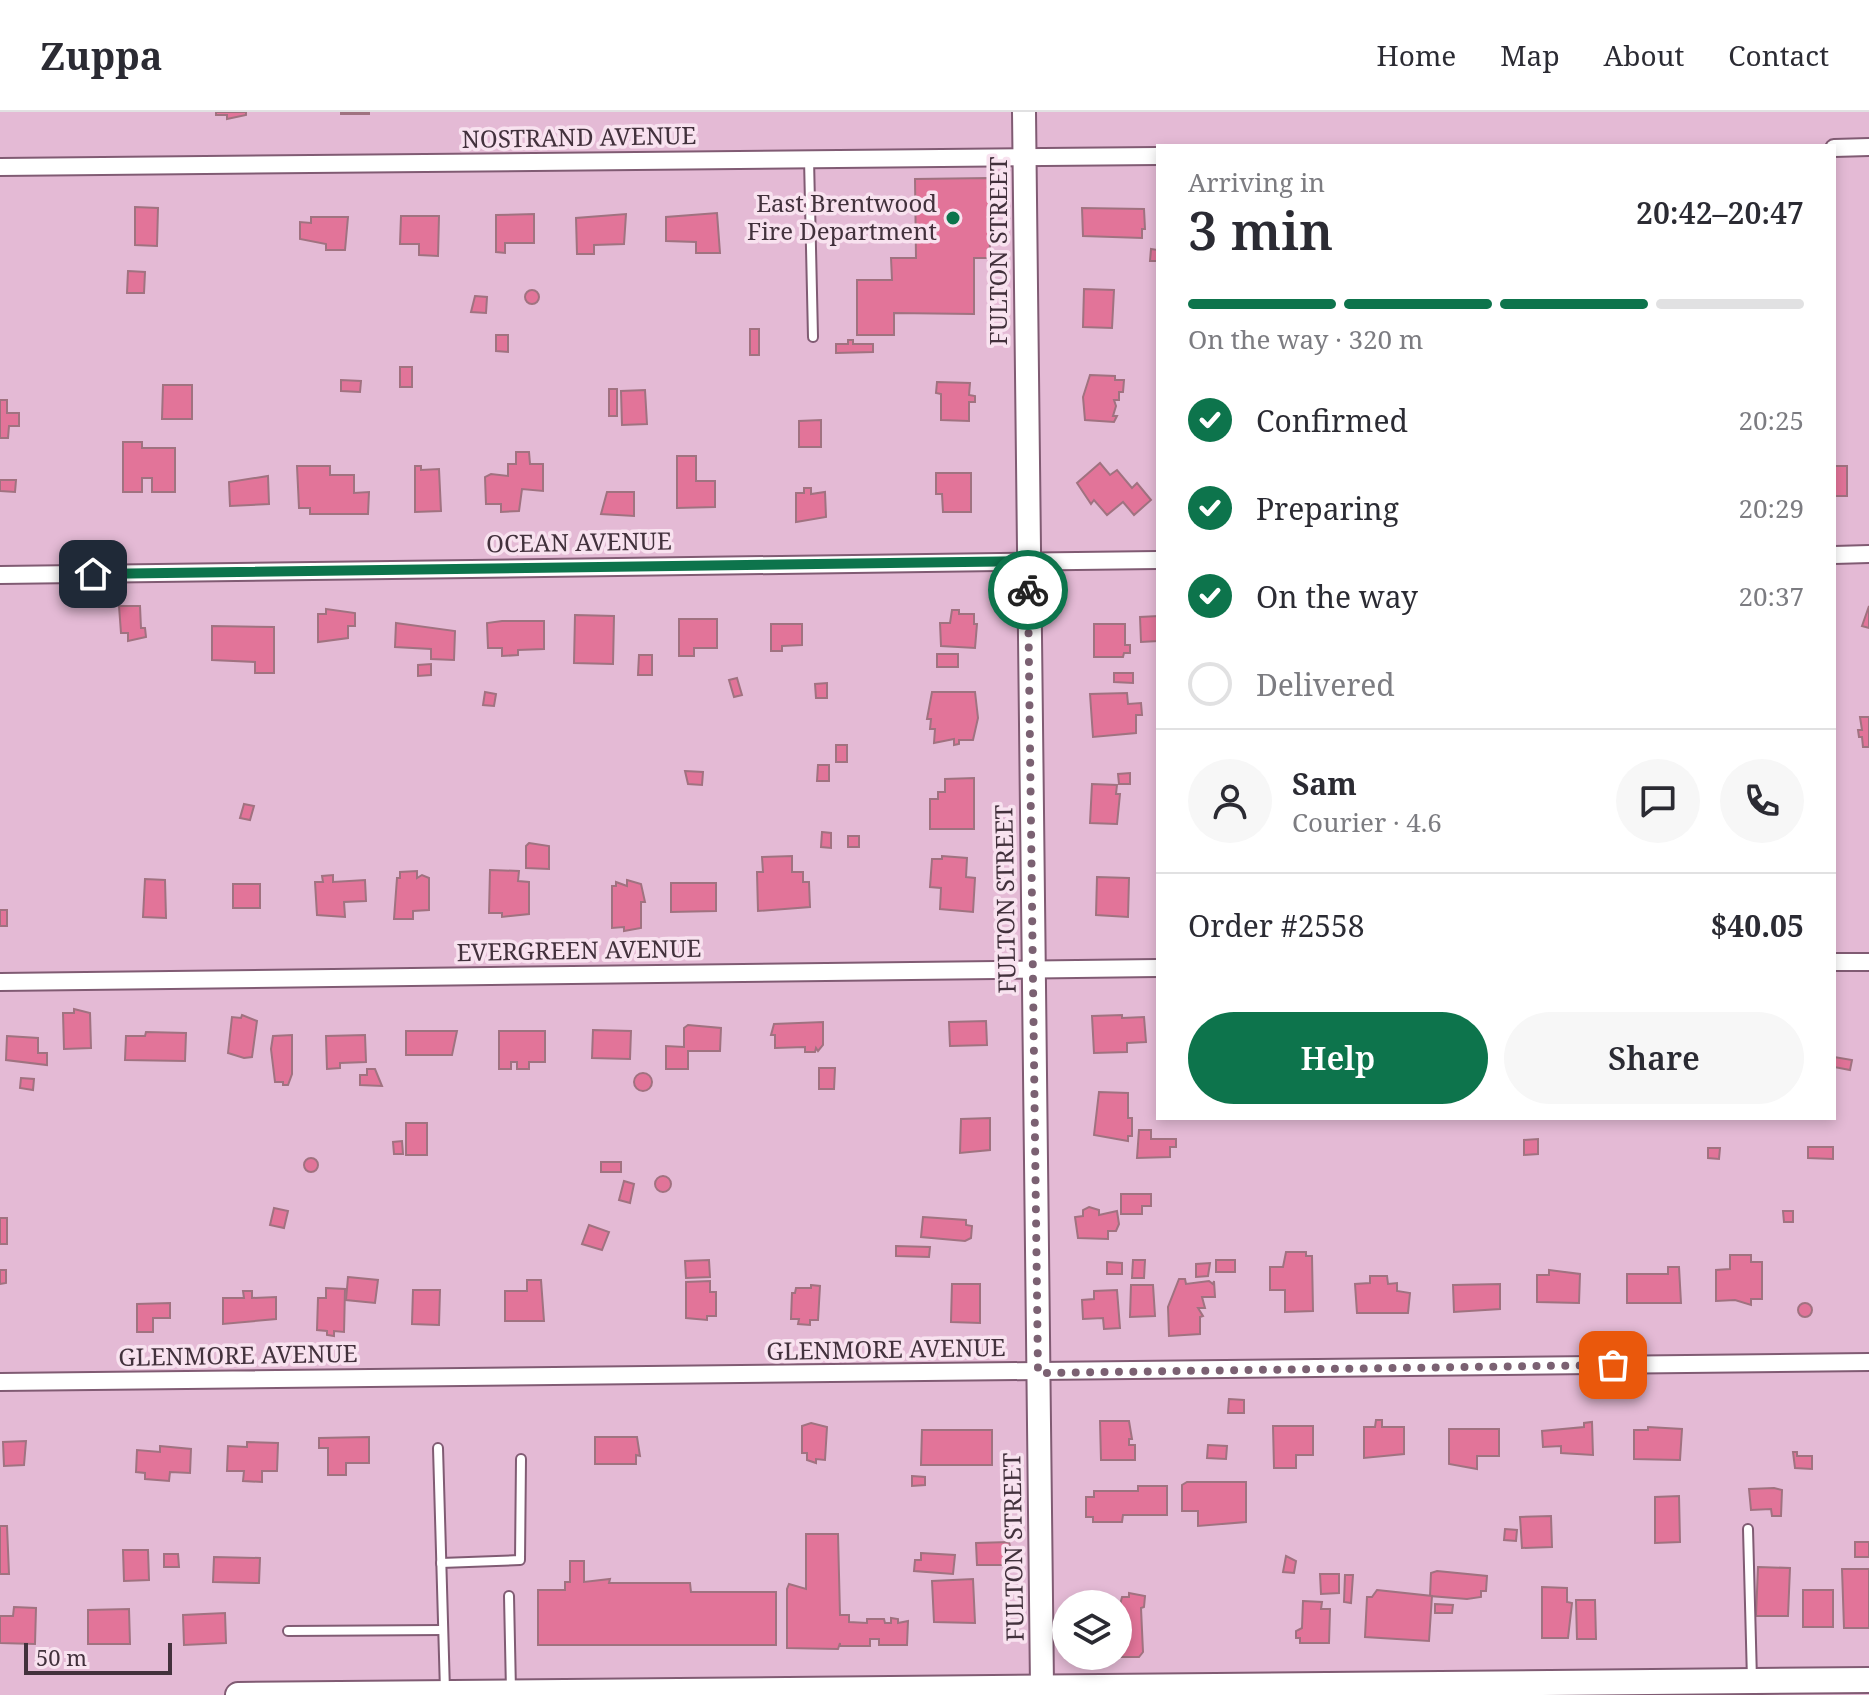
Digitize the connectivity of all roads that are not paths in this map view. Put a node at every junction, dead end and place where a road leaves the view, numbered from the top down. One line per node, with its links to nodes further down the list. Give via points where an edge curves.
1 (1024, 112): 5 (street, FULTON STREET)
2 (1869, 147): 3 (street)
3 (1836, 148)
4 (1156, 156): 5 (street, NOSTRAND AVENUE)
5 (1025, 157): 6 (street, NOSTRAND AVENUE); 12 (street, FULTON STREET)
6 (809, 159): 7 (street, NOSTRAND AVENUE); 8 (lane)
7 (0, 167)
8 (813, 337)
9 (1869, 554): 10 (street)
10 (1836, 555)
11 (1156, 560): 12 (street, OCEAN AVENUE)
12 (1028, 561): 13 (street, OCEAN AVENUE); 17 (street, FULTON STREET)
13 (0, 575)
14 (1836, 962): 15 (street)
15 (1869, 962)
16 (1156, 968): 17 (street, EVERGREEN AVENUE)
17 (1033, 970): 18 (street, EVERGREEN AVENUE); 20 (street, FULTON STREET)
18 (0, 982)
19 (1869, 1362): 20 (street, GLENMORE AVENUE)
20 (1038, 1373): 21 (street, GLENMORE AVENUE); 34 (street, FULTON STREET)
21 (0, 1382)
22 (438, 1448): 25 (lane)
23 (521, 1459): 25 (lane, via 520,1560)
24 (1748, 1529): 29 (lane)
25 (441, 1563): 27 (lane)
26 (509, 1596): 36 (lane)
27 (443, 1630): 28 (lane); 39 (lane)
28 (288, 1631)
29 (1752, 1680): 30 (main road); 33 (main road)
30 (1869, 1680)
31 (1346, 1689): 32 (main road); 35 (main road)
32 (1466, 1689): 33 (main road)
33 (1516, 1689)
34 (1042, 1690): 35 (main road); 37 (main road)
35 (1155, 1690)
36 (511, 1692): 38 (main road); 39 (main road)
37 (765, 1692): 38 (main road)
38 (645, 1693)
39 (432, 1694): 40 (main road)
40 (238, 1695)

